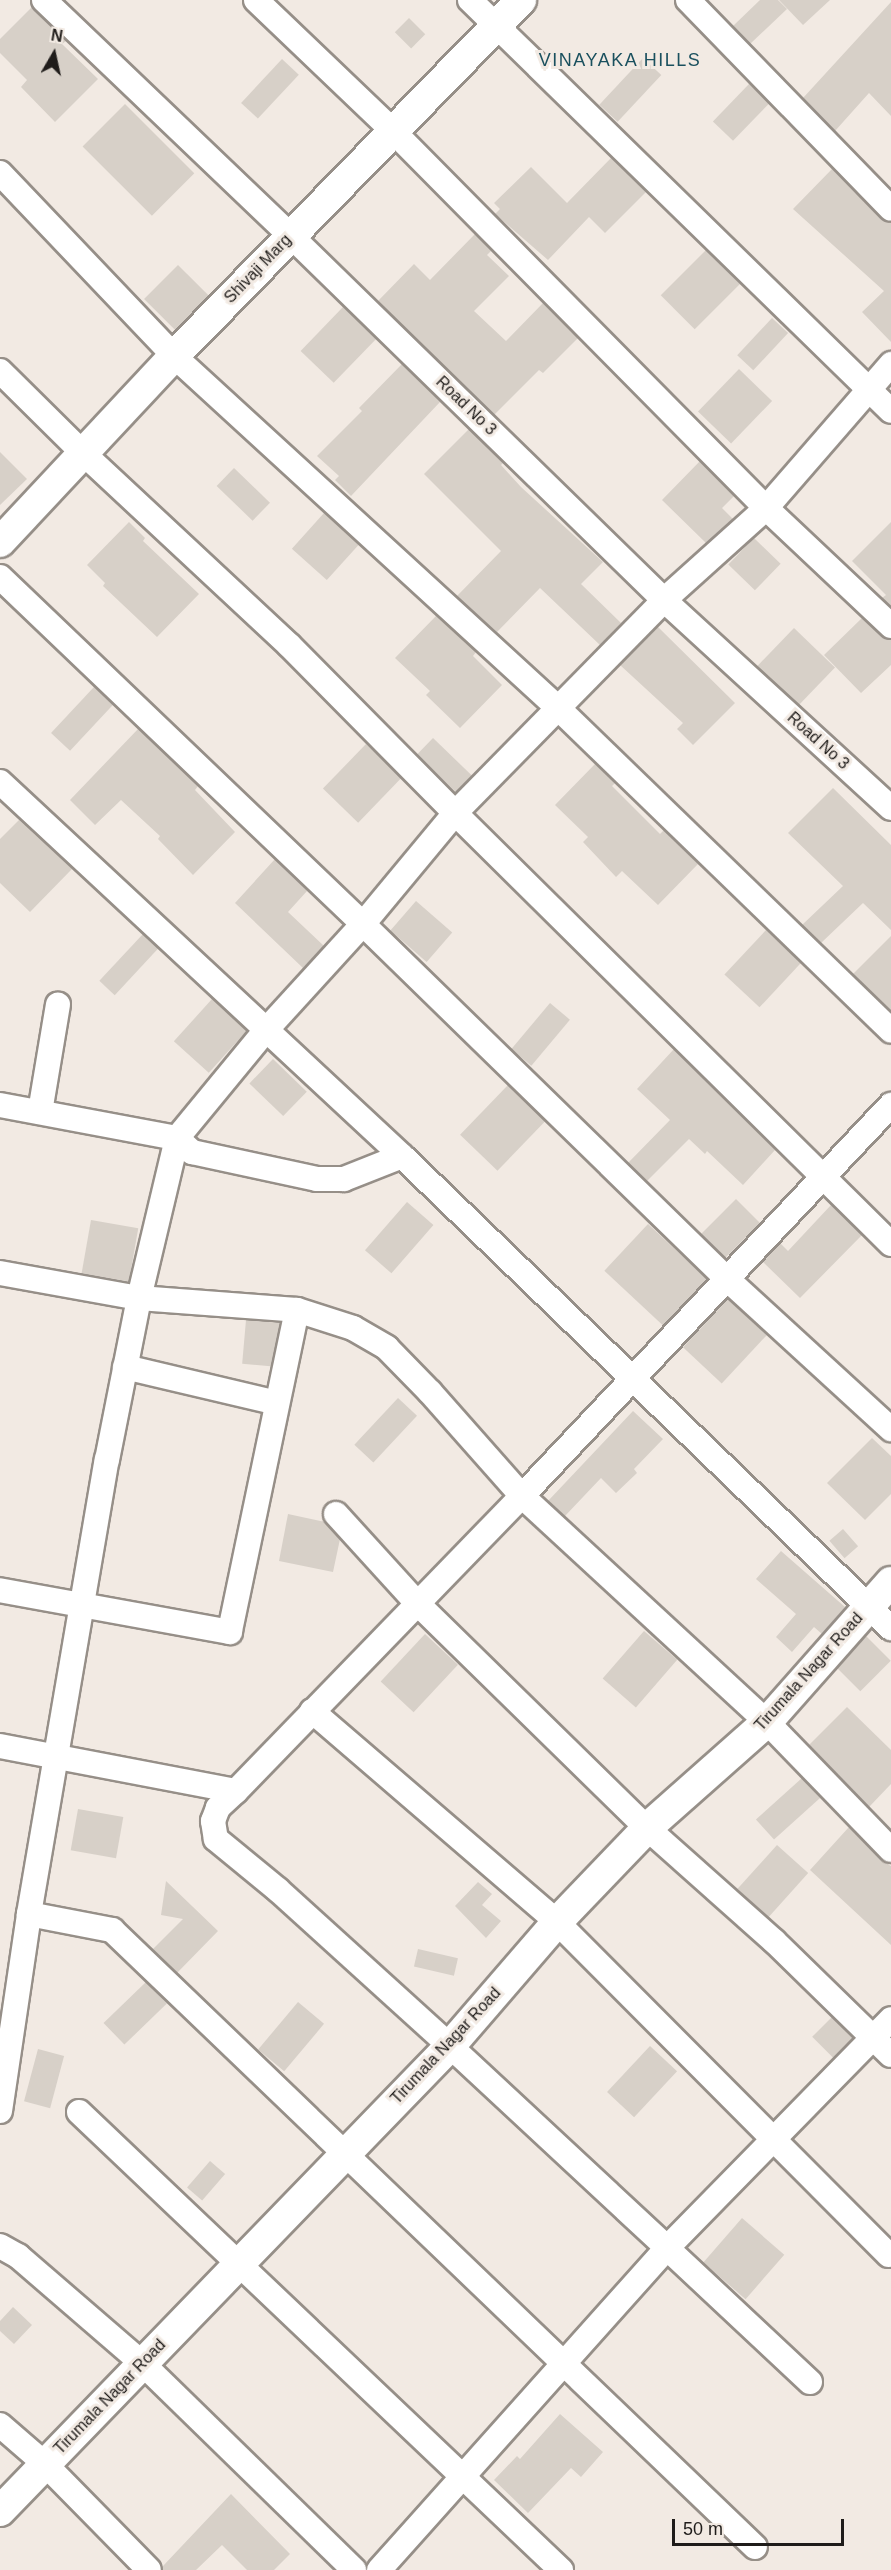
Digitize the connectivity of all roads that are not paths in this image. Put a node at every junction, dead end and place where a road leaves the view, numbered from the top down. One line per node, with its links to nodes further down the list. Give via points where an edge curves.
1 (44, 0): 10 (street, Road No 3)
2 (256, 0): 7 (street)
3 (470, 0): 6 (street)
4 (521, 0): 6 (street, Shivaji Marg)
5 (688, 0): 9 (street)
6 (496, 25): 7 (street, Shivaji Marg); 14 (street)
7 (393, 131): 10 (street, Shivaji Marg); 17 (street)
8 (0, 173): 11 (street)
9 (891, 209)
10 (291, 236): 11 (street, Shivaji Marg); 20 (street, Road No 3)
11 (174, 356): 16 (street, Shivaji Marg); 22 (street)
12 (891, 364): 14 (street)
13 (0, 371): 16 (street)
14 (868, 389): 15 (street); 17 (street)
15 (891, 411)
16 (83, 453): 18 (street, Shivaji Marg); 25 (street, via 289,645)
17 (766, 508): 20 (street); 21 (street)
18 (0, 543)
19 (0, 577): 26 (street)
20 (664, 600): 22 (street); 24 (street, Road No 3)
21 (891, 626)
22 (557, 707): 25 (street); 29 (street)
23 (0, 782): 28 (street)
24 (891, 808)
25 (455, 813): 26 (street); 35 (street)
26 (363, 924): 28 (street); 38 (street)
27 (58, 1004): 32 (street)
28 (267, 1029): 33 (street); 34 (street)
29 (891, 1031)
30 (0, 1105): 32 (street)
31 (891, 1105): 35 (street)
32 (40, 1112): 33 (street)
33 (177, 1138): 34 (street, via 192,1152 317,1179 344,1179); 39 (street)
34 (402, 1156): 42 (street)
35 (822, 1177): 36 (street); 38 (street)
36 (891, 1244)
37 (0, 1273): 39 (street)
38 (726, 1278): 42 (street); 44 (street)
39 (139, 1298): 40 (street); 41 (street)
40 (297, 1310): 43 (street); 45 (street, via 353,1328 387,1348)
41 (125, 1367): 43 (street); 50 (street)
42 (632, 1378): 45 (street); 51 (street)
43 (277, 1403): 50 (street, via 230,1632)
44 (891, 1429)
45 (522, 1496): 49 (street); 54 (street)
46 (336, 1514): 49 (street)
47 (891, 1582): 51 (street, Tirumala Nagar Road)
48 (0, 1590): 50 (street)
49 (416, 1602): 53 (street); 58 (street)
50 (84, 1606): 56 (street)
51 (869, 1606): 52 (street); 54 (street, Tirumala Nagar Road)
52 (891, 1628)
53 (312, 1711): 57 (street); 61 (street)
54 (767, 1722): 58 (street, Tirumala Nagar Road); 59 (street)
55 (0, 1746): 56 (street)
56 (55, 1755): 57 (street); 60 (street)
57 (237, 1791): 64 (street, via 218,1808 213,1821 216,1839)
58 (647, 1828): 61 (street, Tirumala Nagar Road); 63 (street, via 774,1941)
59 (891, 1850)
60 (29, 1914): 66 (street); 70 (street, via 112,1930)
61 (557, 1922): 64 (street, Tirumala Nagar Road); 69 (street)
62 (891, 2019): 63 (street)
63 (874, 2038): 65 (street); 69 (street)
64 (450, 2046): 70 (street, Tirumala Nagar Road); 72 (street)
65 (891, 2055)
66 (2, 2072): 67 (street)
67 (0, 2110)
68 (79, 2112): 74 (street)
69 (774, 2139): 72 (street); 73 (street)
70 (345, 2152): 74 (street, Tirumala Nagar Road); 75 (street)
71 (0, 2246): 76 (street, via 18,2256)
72 (667, 2247): 75 (street); 77 (street)
73 (889, 2255)
74 (241, 2264): 76 (street, Tirumala Nagar Road); 80 (street)
75 (565, 2362): 80 (street); 82 (street)
76 (143, 2364): 79 (street, Tirumala Nagar Road); 84 (street)
77 (810, 2382)
78 (0, 2425): 79 (street)
79 (45, 2464): 81 (street, Tirumala Nagar Road); 83 (street)
80 (463, 2476): 85 (street); 86 (street)
81 (0, 2511)
82 (755, 2547)
83 (149, 2570)
84 (354, 2570)
85 (379, 2570)
86 (561, 2570)

